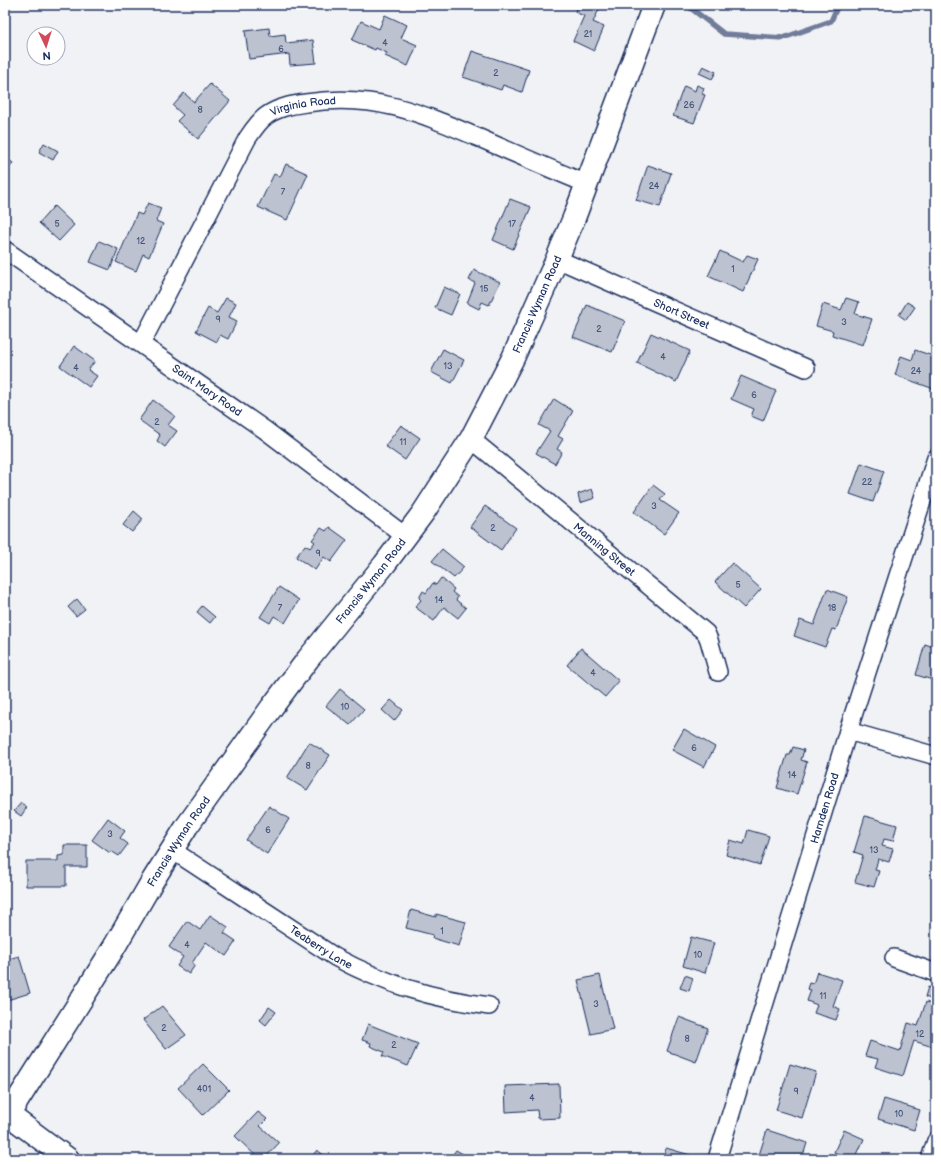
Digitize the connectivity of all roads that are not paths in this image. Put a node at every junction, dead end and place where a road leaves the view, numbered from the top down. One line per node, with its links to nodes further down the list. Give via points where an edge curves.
1 (654, 5): 2 (main road, Francis Wyman Road)
2 (587, 184): 4 (main road, Francis Wyman Road); 5 (street, Virginia Road, via 434,119 393,106 340,99 282,108 260,121 247,139)
3 (5, 250): 5 (street, Saint Mary Road)
4 (557, 259): 6 (street, Short Street); 7 (main road, Francis Wyman Road, via 513,358)
5 (141, 344): 9 (street, Saint Mary Road, via 265,430)
6 (806, 368)
7 (472, 439): 9 (main road, Francis Wyman Road); 10 (street, Manning Street, via 706,633)
8 (936, 458): 11 (street, Harnden Road)
9 (405, 536): 13 (main road, Francis Wyman Road, via 272,707)
10 (718, 672)
11 (848, 731): 12 (street); 20 (street, Harnden Road)
12 (936, 756)
13 (172, 850): 16 (street, Teaberry Lane, via 358,970 422,994); 17 (main road, Francis Wyman Road, via 109,956)
14 (894, 958): 15 (street)
15 (936, 973)
16 (489, 1006)
17 (7, 1113): 19 (main road)
18 (936, 1141): 21 (street)
19 (68, 1159)
20 (717, 1159)
21 (930, 1159)

